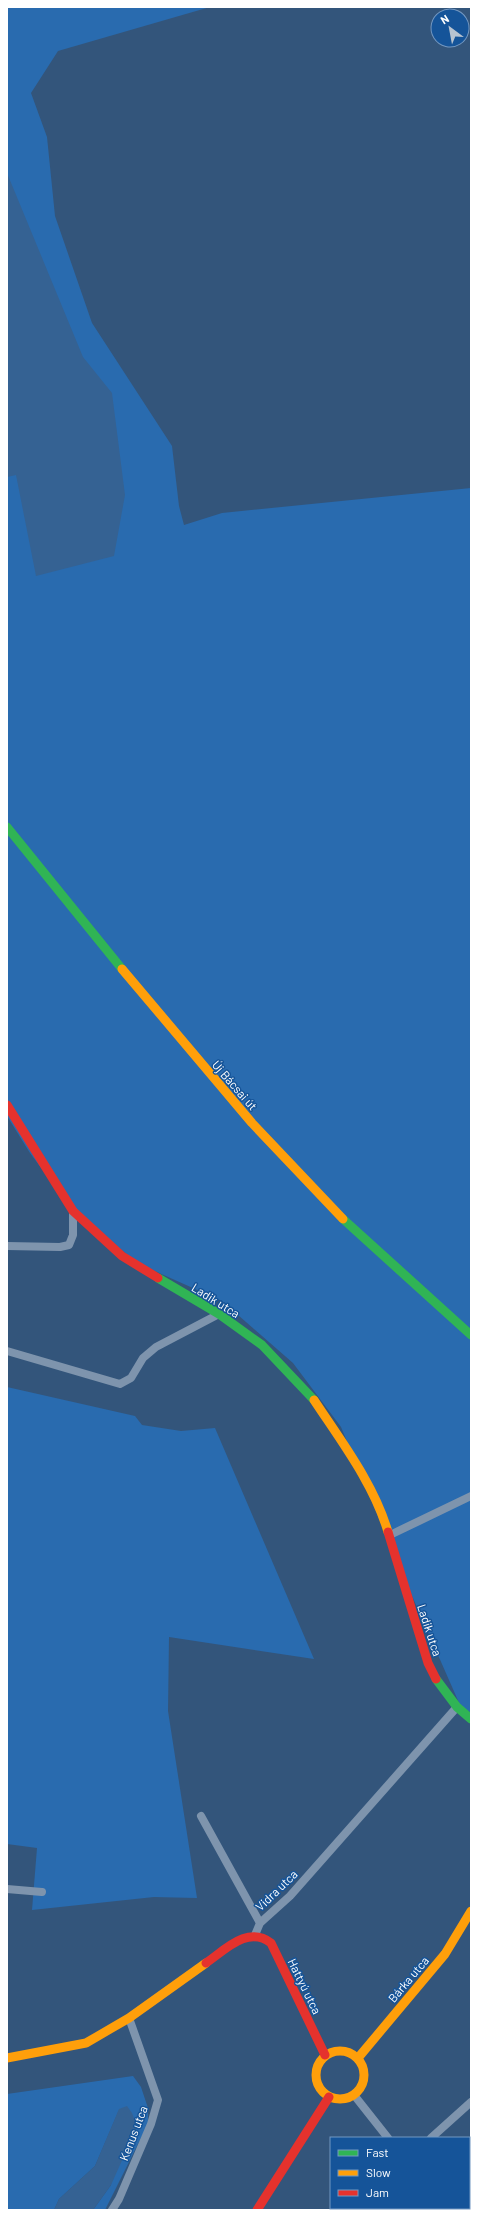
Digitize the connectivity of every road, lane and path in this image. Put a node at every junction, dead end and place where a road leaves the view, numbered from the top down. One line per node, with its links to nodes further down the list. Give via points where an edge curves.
1 (7, 826): 6 (street, Új Bácsai út, via 222,1090 274,1148 362,1237)
2 (7, 1105): 3 (street, Ladik utca)
3 (73, 1211): 4 (street, via 73,1235 69,1244 60,1247); 5 (street, Ladik utca, via 122,1256)
4 (7, 1246)
5 (219, 1314): 7 (street, via 156,1347 143,1358 131,1378 120,1384); 9 (street, Ladik utca, via 262,1345 314,1400 350,1455 383,1515)
6 (471, 1335)
7 (7, 1351)
8 (471, 1496): 9 (street)
9 (390, 1535): 10 (street, Ladik utca, via 428,1663 441,1687)
10 (457, 1707): 11 (street, Ladik utca); 16 (street, Vidra utca, via 290,1896)
11 (471, 1719)
12 (201, 1816): 16 (street)
13 (7, 1889): 14 (street)
14 (42, 1892)
15 (471, 1911): 21 (street, Bárka utca, via 445,1954)
16 (260, 1923): 17 (street, Vidra utca)
17 (255, 1935): 18 (street, via 238,1940); 19 (street, Hattyú utca, via 271,1943)
18 (129, 2018): 20 (street, via 86,2043); 27 (street, Kenus utca, via 158,2100 151,2124)
19 (325, 2055): 21 (street, via 335,2050 344,2050); 23 (street, via 318,2064 316,2079 322,2092)
20 (7, 2058)
21 (358, 2058): 22 (street, via 364,2071 364,2079 362,2086)
22 (354, 2095): 23 (street, via 344,2099); 25 (street)
23 (329, 2097): 28 (street)
24 (471, 2102): 26 (street)
25 (387, 2137)
26 (432, 2137)
27 (112, 2210)
28 (258, 2210)

